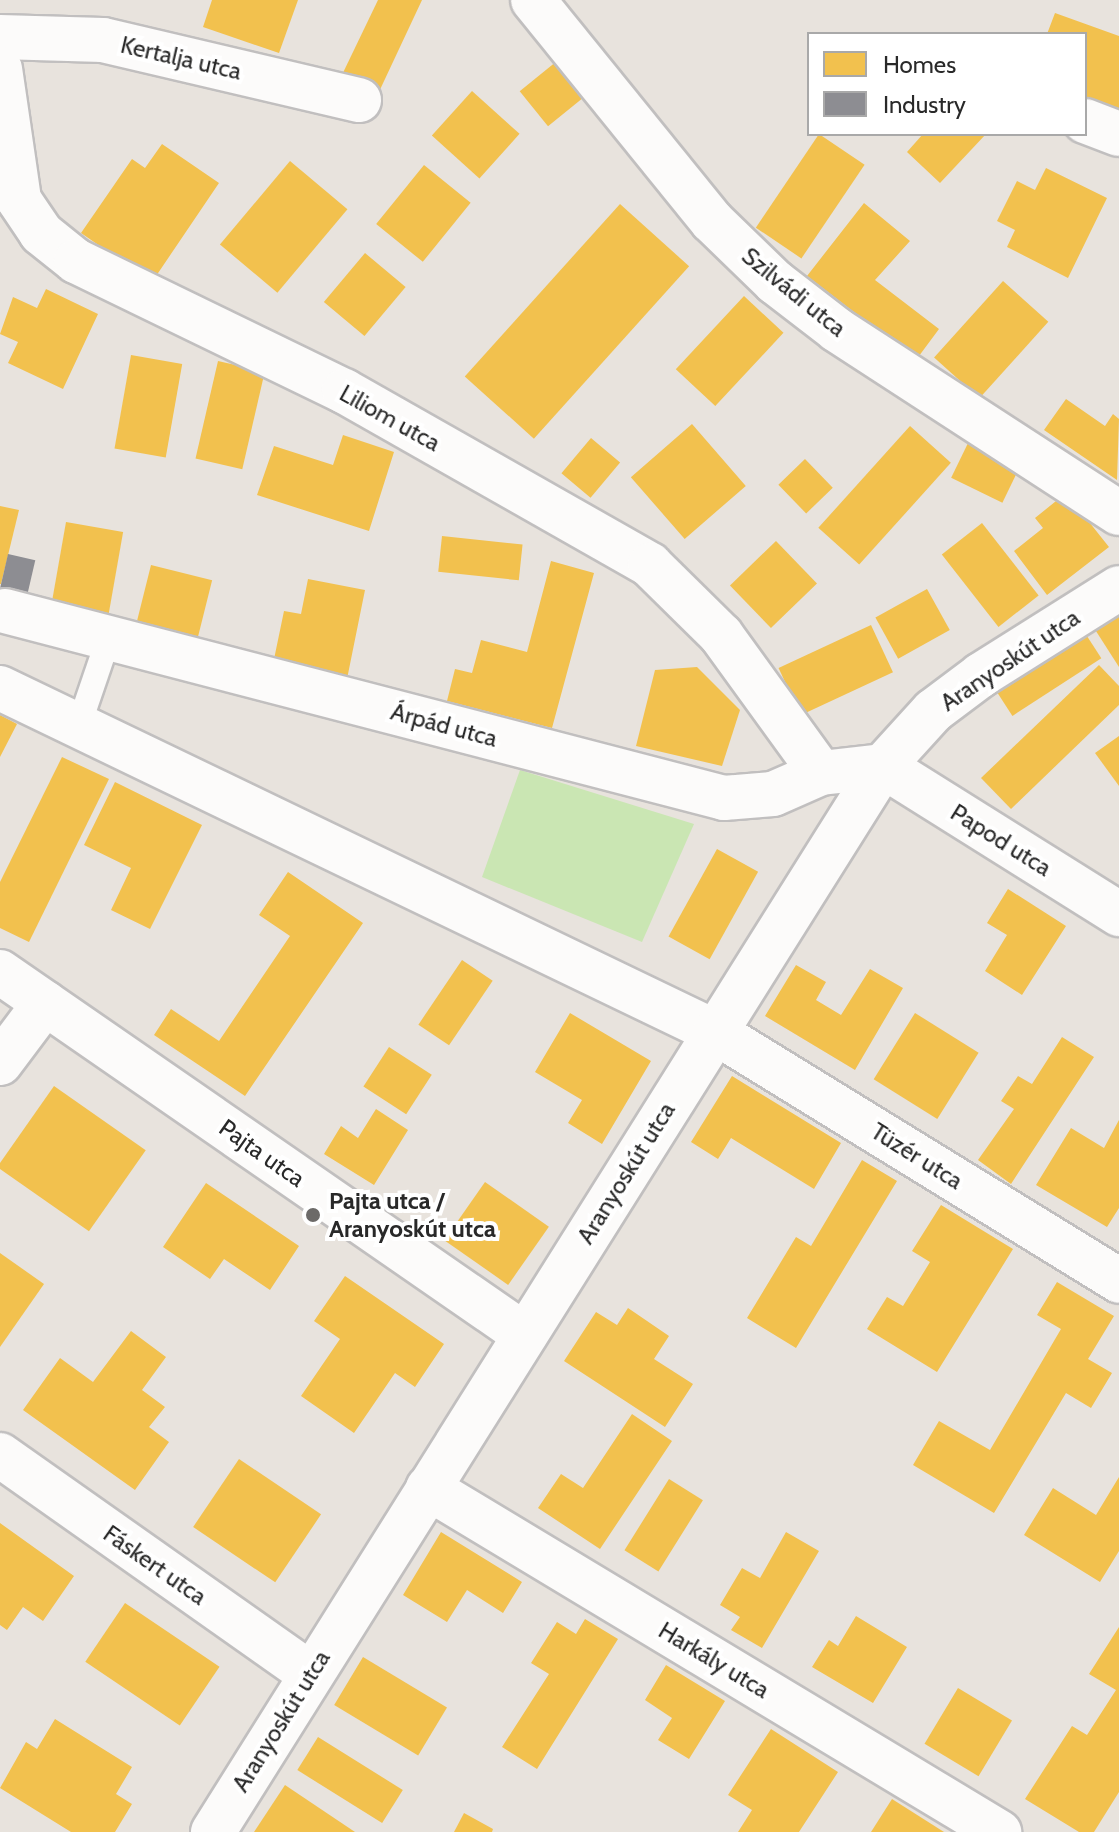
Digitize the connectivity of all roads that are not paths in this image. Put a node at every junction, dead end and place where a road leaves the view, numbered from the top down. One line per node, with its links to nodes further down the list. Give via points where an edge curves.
1 (533, 0): 7 (street, Szilvádi utca, via 712,221 775,282 837,330)
2 (0, 37): 4 (street, Kertalja utca, via 103,40)
3 (0, 69): 14 (street, Liliom utca, via 19,200 41,233 76,261 344,391 650,565 721,635)
4 (359, 100)
5 (1087, 122): 6 (street)
6 (1119, 134)
7 (1119, 513)
8 (1119, 588): 13 (street, Aranyoskút utca, via 957,693)
9 (2, 619): 10 (street, Árpád utca)
10 (109, 637): 12 (lane); 14 (street, Árpád utca, via 724,798 773,794)
11 (0, 688): 12 (street)
12 (79, 725): 18 (street)
13 (883, 766): 14 (street, Árpád utca); 15 (street, Papod utca); 18 (street, Aranyoskút utca)
14 (821, 773)
15 (1119, 914)
16 (0, 972): 17 (street, Pajta utca)
17 (45, 1003): 19 (street); 21 (street, Pajta utca)
18 (715, 1032): 20 (street, Tüzér utca); 21 (street, Aranyoskút utca)
19 (0, 1063)
20 (1119, 1281)
21 (525, 1335): 23 (street, Aranyoskút utca)
22 (0, 1455): 24 (street, Fáskert utca)
23 (428, 1488): 24 (street, Aranyoskút utca); 26 (street, Harkály utca)
24 (310, 1674): 25 (street, Aranyoskút utca)
25 (213, 1832)
26 (999, 1832)

